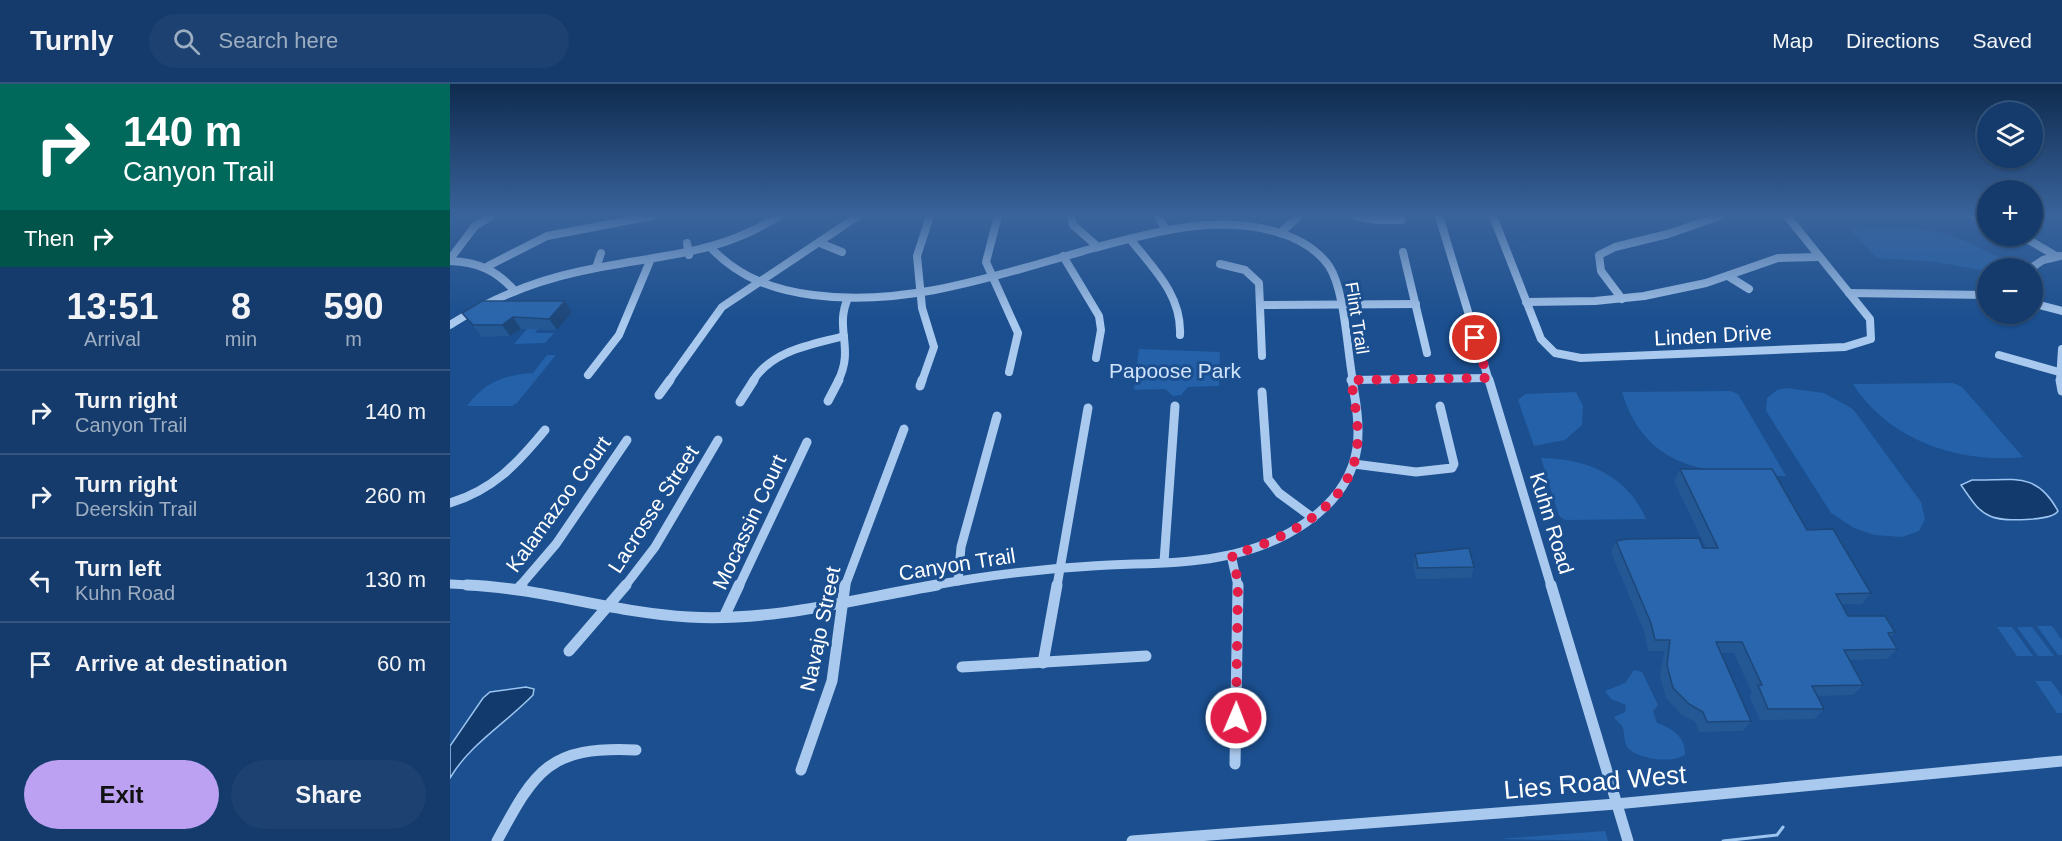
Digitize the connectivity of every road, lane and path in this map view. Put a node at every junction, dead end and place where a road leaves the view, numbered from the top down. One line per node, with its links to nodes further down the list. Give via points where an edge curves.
1 (517, 251): 27 (street)
2 (688, 251): 18 (street)
3 (703, 251): 18 (street)
4 (714, 251): 31 (street, Flint Trail, via 732,268)
5 (807, 251): 31 (street)
6 (918, 251): 34 (street)
7 (989, 251): 29 (street, via 986,262)
8 (1081, 251): 19 (street, Flint Trail)
9 (1139, 251): 46 (street, via 1176,302 1181,316)
10 (1315, 251): 20 (street, Flint Trail)
11 (1450, 251): 58 (street, Kuhn Road)
12 (1507, 251): 39 (street)
13 (1606, 251): 38 (street, via 1599,255 1601,272)
14 (1815, 251): 22 (street)
15 (1403, 252): 41 (street)
16 (601, 253): 28 (street)
17 (1330, 254): 20 (street)
18 (689, 255): 24 (street)
19 (1063, 256): 29 (street, Flint Trail); 54 (street, via 1099,316)
20 (1321, 256): 40 (street, Flint Trail, via 1336,278)
21 (2059, 256): 25 (street)
22 (1819, 257): 30 (street, via 1778,258); 35 (street)
23 (450, 260): 27 (street)
24 (650, 261): 28 (street); 57 (street, via 621,332)
25 (2043, 263)
26 (1220, 264): 42 (street, via 1240,268 1255,277)
27 (488, 266): 33 (street)
28 (596, 268): 33 (street)
29 (992, 274): 34 (street, Flint Trail); 55 (street, via 1018,333)
30 (1728, 276): 32 (street); 38 (street)
31 (758, 282): 37 (street, Flint Trail, via 799,293); 63 (street, via 714,315)
32 (1749, 289)
33 (515, 291): 45 (street)
34 (920, 291): 37 (street, Flint Trail); 60 (street, via 934,344)
35 (1849, 293): 36 (street); 39 (street, Linden Drive, via 1870,320 1871,339 1845,347 1581,358 1555,353 1542,342)
36 (1977, 295)
37 (848, 298): 47 (street, via 840,318)
38 (1622, 299): 39 (street)
39 (1526, 302)
40 (1341, 304): 41 (street); 42 (street); 59 (street, Flint Trail)
41 (1416, 304): 51 (street)
42 (1260, 305): 53 (street)
43 (2043, 306): 44 (street)
44 (2062, 311)
45 (450, 325)
46 (1180, 335)
47 (844, 336): 50 (street); 64 (street, via 844,367)
48 (778, 345): 50 (street)
49 (2062, 349): 56 (street)
50 (783, 353): 65 (street, via 758,373)
51 (1427, 353)
52 (2000, 355): 56 (street)
53 (1262, 357)
54 (1096, 358)
55 (1009, 372)
56 (2059, 372): 62 (street)
57 (588, 375)
58 (1488, 378): 59 (street); 95 (street, Kuhn Road)
59 (1351, 380): 75 (street, Canyon Trail, via 1358,433)
60 (920, 386)
61 (1262, 392): 77 (street, via 1268,479)
62 (2062, 392)
63 (658, 395)
64 (828, 401)
65 (740, 402)
66 (1175, 406): 79 (street)
67 (1440, 406): 75 (street, via 1454,470 1389,471)
68 (1088, 408): 80 (street)
69 (997, 416): 81 (street, via 961,547)
70 (904, 429): 84 (street, Navajo Street, via 846,581)
71 (545, 430): 76 (street, via 501,481 472,497)
72 (627, 440): 83 (street, Kalamazoo Court, via 556,544)
73 (718, 440): 85 (street, Lacrosse Street, via 655,547)
74 (807, 442): 86 (street, Mocassin Court)
75 (1354, 464): 77 (street, Canyon Trail, via 1334,496)
76 (450, 503)
77 (1313, 518): 78 (street, Canyon Trail, via 1269,542)
78 (1232, 555): 79 (street, Canyon Trail); 93 (street, via 1238,581)
79 (1164, 562): 80 (street, Canyon Trail)
80 (1059, 567): 81 (street, Canyon Trail); 89 (street)
81 (958, 581): 84 (street, Canyon Trail)
82 (450, 584): 83 (street, Canyon Trail)
83 (518, 589): 85 (street, Canyon Trail)
84 (843, 602): 86 (street, Canyon Trail, via 774,614); 94 (street, Navajo Street, via 832,681)
85 (610, 605): 86 (street, Canyon Trail, via 672,616); 87 (street, Lacrosse Street)
86 (724, 617)
87 (569, 651)
88 (1146, 656): 89 (street)
89 (1043, 663): 90 (street)
90 (962, 667)
91 (636, 750): 96 (street, via 584,749 553,760 524,790)
92 (2062, 761): 95 (street, Lies Road West)
93 (1235, 764)
94 (801, 770)
95 (1616, 804): 97 (street, Lies Road West); 98 (street, Kuhn Road)
96 (497, 841)
97 (1132, 841)
98 (1628, 841)

